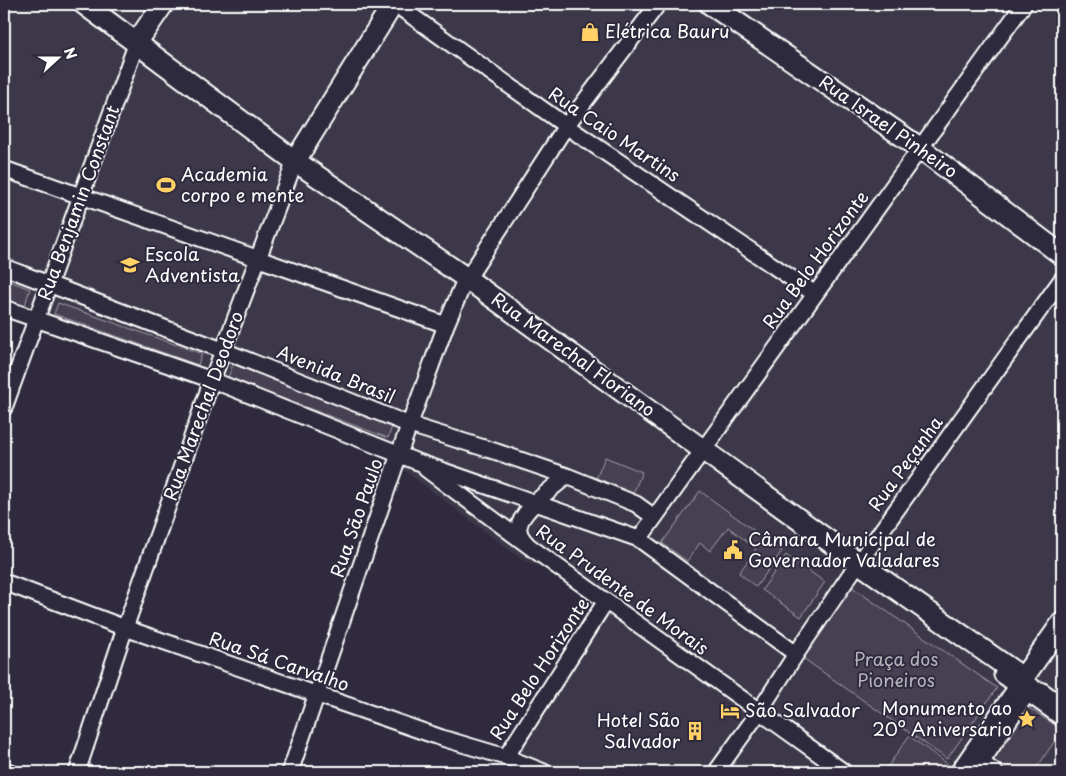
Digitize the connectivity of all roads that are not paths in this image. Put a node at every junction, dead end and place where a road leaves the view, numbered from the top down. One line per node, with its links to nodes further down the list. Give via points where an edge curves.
1 (84, 4): 7 (main road, Rua Marechal Floriano)
2 (163, 4): 7 (main road, Rua Benjamin Constant)
3 (394, 4): 8 (street, Rua Caio Martins); 10 (main road, Rua Marechal Deodoro)
4 (658, 4): 8 (street, Rua São Paulo)
5 (710, 4): 9 (main road, Rua Israel Pinheiro)
6 (1024, 4): 9 (street, Rua Belo Horizonte)
7 (137, 42): 10 (main road, Rua Marechal Floriano); 12 (street, Rua Benjamin Constant)
8 (566, 126): 16 (street, Rua São Paulo); 19 (street, Rua Caio Martins)
9 (920, 148): 13 (main road, Rua Israel Pinheiro); 19 (street, Rua Belo Horizonte)
10 (295, 161): 14 (street, Rua Marechal Deodoro); 16 (main road, Rua Marechal Floriano)
11 (4, 169): 12 (street)
12 (82, 195): 14 (street); 18 (street, Rua Benjamin Constant)
13 (1062, 255)
14 (259, 258): 22 (street); 23 (street, Rua Marechal Deodoro)
15 (4, 267): 18 (street, Avenida Brasil)
16 (466, 278): 22 (street, Rua São Paulo); 28 (main road, Rua Marechal Floriano)
17 (1062, 279): 35 (street, Rua Peçanha)
18 (49, 284): 21 (street, Rua Benjamin Constant); 23 (street, Avenida Brasil)
19 (814, 294): 28 (street, Rua Belo Horizonte)
20 (4, 308): 21 (street)
21 (36, 320): 24 (street); 25 (street, Rua Benjamin Constant)
22 (446, 326): 26 (street, Rua São Paulo)
23 (222, 350): 24 (street, Rua Marechal Deodoro); 26 (street, Avenida Brasil)
24 (212, 380): 27 (street); 39 (street, Rua Marechal Deodoro)
25 (4, 408)
26 (406, 426): 27 (street, Rua São Paulo); 29 (street); 30 (street, Avenida Brasil)
27 (399, 454): 29 (street); 43 (street, Rua São Paulo)
28 (700, 454): 32 (street, Rua Belo Horizonte); 35 (main road, Rua Marechal Floriano)
29 (415, 461): 31 (street); 34 (street, Rua Prudente de Morais)
30 (567, 476): 31 (street); 32 (street, Avenida Brasil, via 636,504)
31 (536, 502): 33 (street); 34 (street, via 522,518 518,529)
32 (654, 518): 33 (street, Rua Belo Horizonte)
33 (639, 539): 41 (street)
34 (533, 549): 37 (street, Rua Prudente de Morais)
35 (856, 566): 41 (street, Rua Peçanha); 42 (main road, Rua Marechal Floriano)
36 (4, 582): 39 (street, Rua Sá Carvalho)
37 (606, 601): 45 (street, Rua Prudente de Morais); 47 (street, Rua Belo Horizonte)
38 (1062, 623): 42 (main road)
39 (125, 628): 43 (street, Rua Sá Carvalho); 51 (street, Rua Marechal Deodoro)
40 (1062, 643): 42 (main road)
41 (796, 654): 45 (street, Rua Peçanha)
42 (1025, 686): 44 (street, Rua Marechal Floriano); 46 (street, Rua Marechal Floriano); 48 (street); 56 (street)
43 (317, 694): 47 (street, Rua Sá Carvalho); 52 (street, Rua São Paulo)
44 (1062, 705)
45 (759, 712): 54 (street, Rua Peçanha); 55 (street, Rua Prudente de Morais)
46 (1062, 718)
47 (506, 757): 53 (street, Rua Sá Carvalho)
48 (978, 768): 57 (street)
49 (4, 770): 50 (street)
50 (10, 772)
51 (77, 772)
52 (290, 772)
53 (544, 772)
54 (716, 772)
55 (844, 772)
56 (958, 772)
57 (995, 772)

